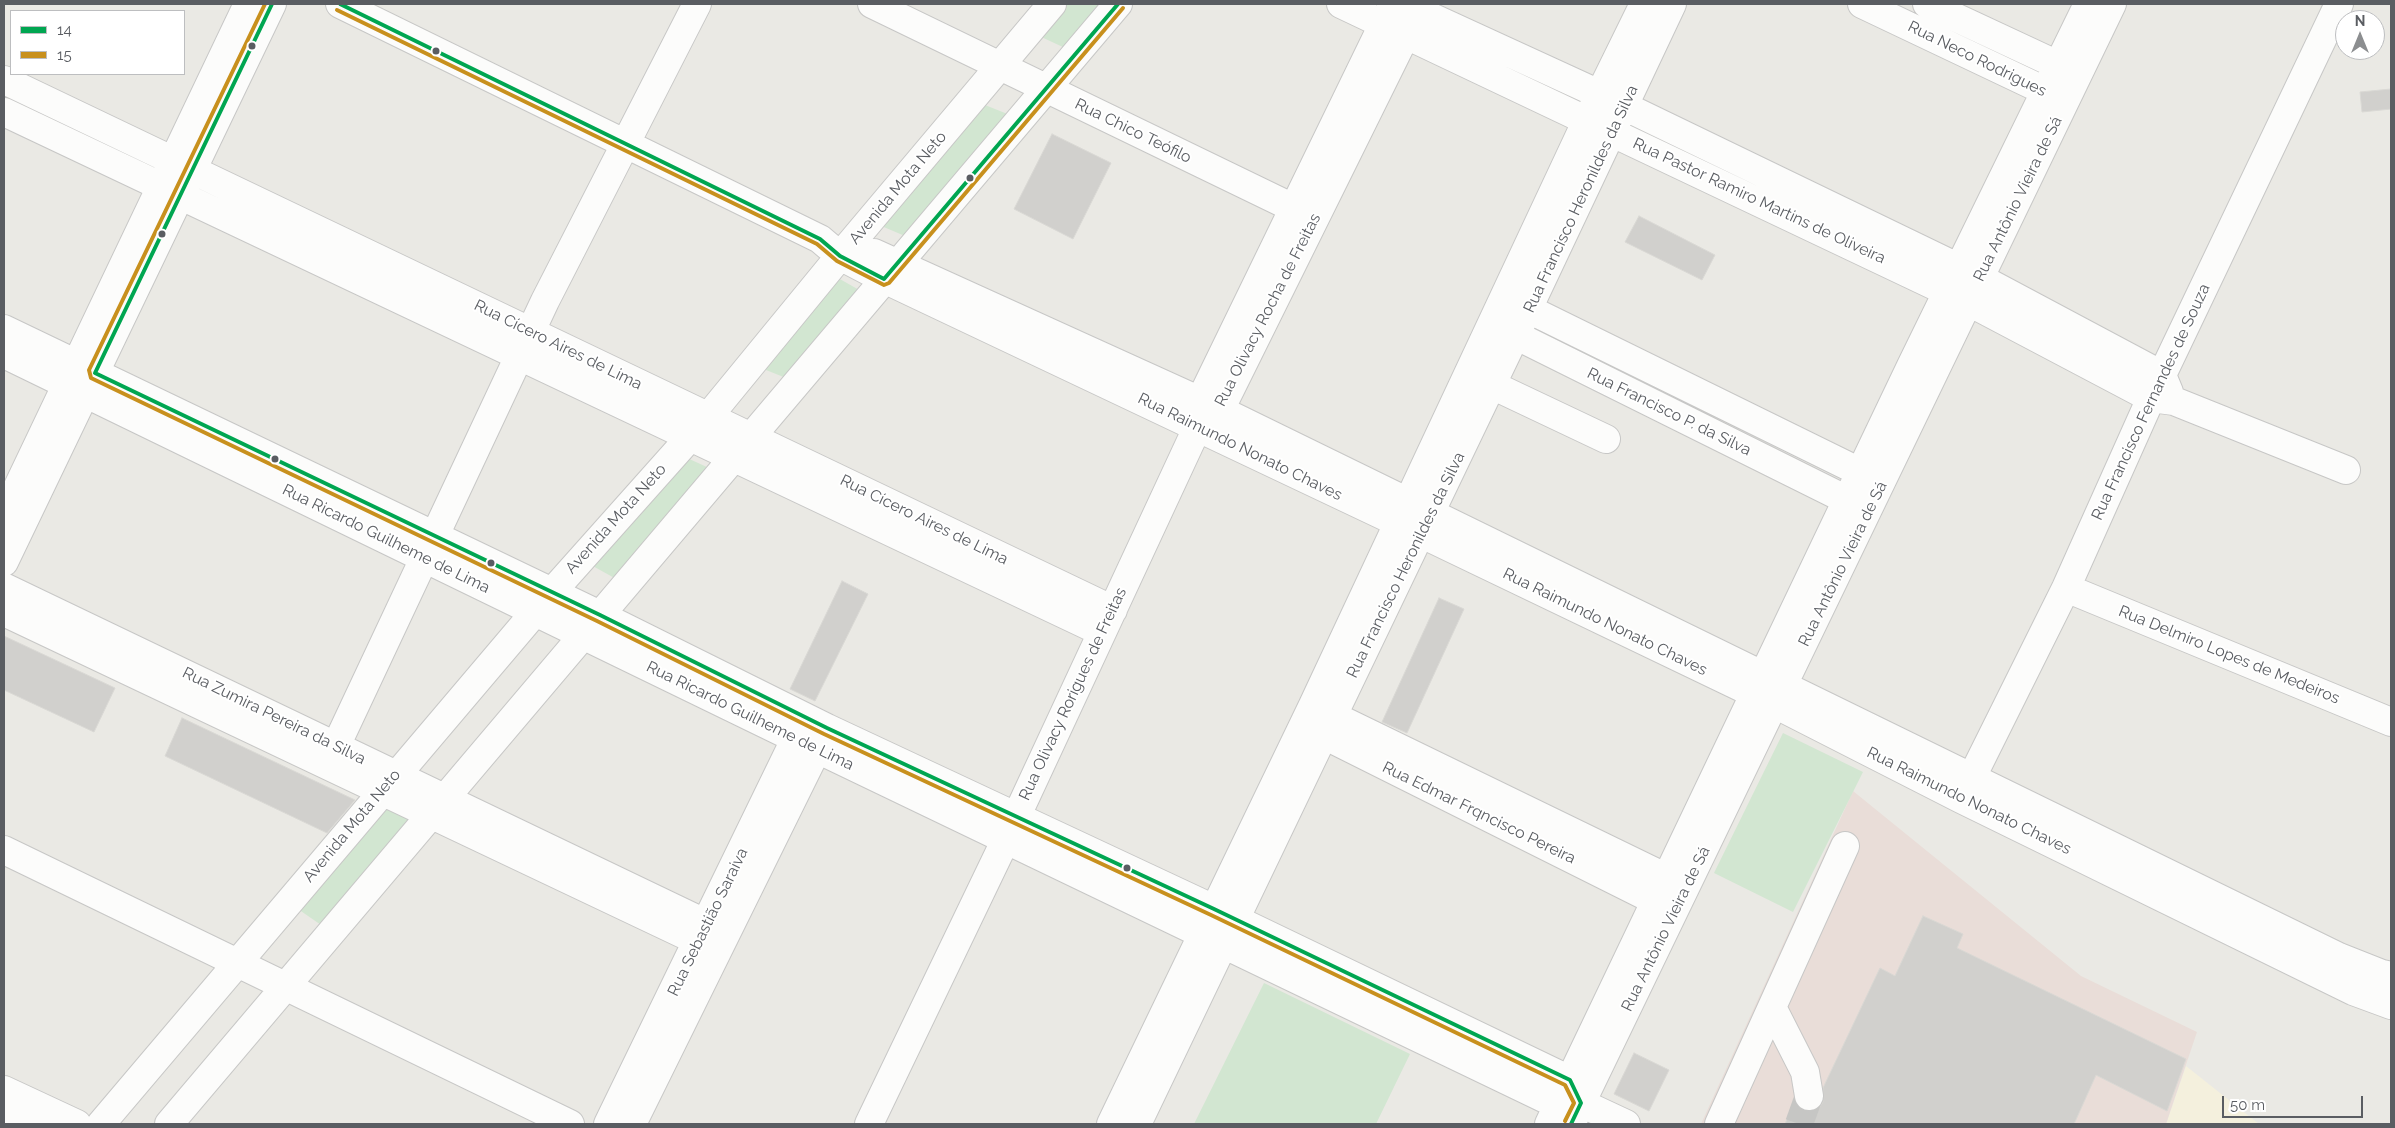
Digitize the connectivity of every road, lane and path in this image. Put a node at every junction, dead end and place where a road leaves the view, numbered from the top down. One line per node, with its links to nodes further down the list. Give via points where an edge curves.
1 (248, 4): 29 (street)
2 (272, 4): 29 (street)
3 (340, 4): 28 (street, Rua Raimundo Nonato Chaves)
4 (697, 4): 28 (street)
5 (872, 4): 18 (street, Rua Chico Teófilo)
6 (1052, 4): 18 (street, Avenida Mota Neto)
7 (1118, 4): 21 (street)
8 (1342, 4): 17 (street, Rua Pastor Ramiro Martins de Oliveira)
9 (1644, 4): 22 (street, Rua Francisco Heronildes da Silva)
10 (1672, 4): 24 (street, Rua Francisco Heronildes da Silva)
11 (1862, 4): 16 (street, Rua Neco Rodrigues)
12 (1928, 4): 19 (street, Rua Neco Rodrigues)
13 (2088, 4): 19 (street, Rua Antônio Vieira de Sá)
14 (2112, 4): 19 (street, Rua Antônio Vieira de Sá)
15 (2339, 4): 45 (street, Rua Francisco Fernandes de Souza)
16 (1905, 13): 23 (street, Rua Neco Rodrigues)
17 (1401, 15): 22 (street, Rua Pastor Ramiro Martins de Oliveira); 26 (street, Rua Pastor Ramiro Martins de Oliveira); 31 (street, Rua Olivacy Rocha de Freitas)
18 (1000, 66): 21 (street, Rua Chico Teófilo); 32 (street, Avenida Mota Neto)
19 (2068, 70): 23 (street, Rua Antônio Vieira de Sá)
20 (4, 80): 29 (street, Rua Cícero Aires de Lima)
21 (1046, 88): 31 (street, Rua Chico Teófilo); 33 (street)
22 (1600, 94): 24 (street, Rua Pastor Ramiro Martins de Oliveira); 26 (street, Rua Francisco Heronildes da Silva)
23 (2056, 96): 34 (street, Rua Antônio Vieira de Sá)
24 (1624, 107): 27 (street, Rua Francisco Heronildes da Silva); 34 (street, Rua Pastor Ramiro Martins de Oliveira)
25 (4, 112): 30 (street, Rua Cícero Aires de Lima)
26 (1587, 120): 27 (street, Rua Pastor Ramiro Martins de Oliveira); 35 (street, Rua Francisco Heronildes da Silva)
27 (1612, 132): 34 (street, Rua Pastor Ramiro Martins de Oliveira); 36 (street, Rua Francisco Heronildes da Silva)
28 (626, 144): 32 (street, Rua Raimundo Nonato Chaves); 39 (street)
29 (182, 165): 30 (street); 39 (street, Rua Cícero Aires de Lima)
30 (170, 191): 42 (street, Rua Cícero Aires de Lima); 43 (street)
31 (1304, 214): 46 (street, Rua Olivacy Rocha de Freitas)
32 (838, 246): 33 (street, Rua Raimundo Nonato Chaves); 47 (street, Avenida Mota Neto)
33 (891, 271): 46 (street, Rua Raimundo Nonato Chaves); 48 (street)
34 (1964, 285): 45 (street, Rua Pastor Ramiro Martins de Oliveira); 52 (street, Rua Antônio Vieira de Sá); 65 (street, Rua Antônio Vieira de Sá)
35 (1504, 296): 36 (street, Rua Francisco P. da Silva); 37 (street, Rua Francisco Heronildes da Silva)
36 (1528, 309): 40 (street, Rua Francisco Heronildes da Silva); 52 (street, Rua Francisco P. da Silva)
37 (1491, 323): 40 (street, Rua Francisco P. da Silva); 55 (street, Rua Francisco Heronildes da Silva)
38 (4, 329): 43 (street, Rua Ricardo Guilheme de Lima)
39 (531, 332): 42 (street); 47 (street, Rua Cícero Aires de Lima)
40 (1516, 336): 44 (street, Rua Francisco Heronildes da Silva); 53 (street, Rua Francisco P. da Silva)
41 (4, 354): 43 (street, Rua Ricardo Guilheme de Lima)
42 (519, 356): 47 (street, Rua Cícero Aires de Lima); 57 (street)
43 (80, 379): 54 (street); 57 (street, Rua Ricardo Guilheme de Lima); 58 (street)
44 (1492, 385): 49 (street); 55 (street, Rua Francisco Heronildes da Silva)
45 (2162, 391): 51 (street, Rua Pastor Ramiro Martins de Oliveira); 60 (street, Rua Francisco Fernandes de Souza)
46 (1206, 412): 55 (street, Rua Raimundo Nonato Chaves); 63 (street, Rua Olivacy Rorigues de Freitas)
47 (700, 426): 48 (street, Rua Cícero Aires de Lima); 50 (street, Rua Cícero Aires de Lima); 61 (street, Avenida Mota Neto)
48 (751, 437): 50 (street); 56 (street, Rua Cícero Aires de Lima)
49 (1606, 439)
50 (734, 457): 56 (street, Rua Cícero Aires de Lima); 64 (street)
51 (2346, 470)
52 (1860, 472): 53 (street, Rua Antônio Vieira de Sá)
53 (1847, 500): 65 (street, Rua Antônio Vieira de Sá)
54 (4, 516)
55 (1414, 517): 65 (street, Rua Raimundo Nonato Chaves); 66 (street, Rua Francisco Heronildes da Silva)
56 (904, 524): 63 (street, Rua Cícero Aires de Lima)
57 (430, 547): 61 (street, Rua Ricardo Guilheme de Lima); 69 (street)
58 (4, 562)
59 (4, 587): 69 (street, Rua Zumira Pereira da Silva)
60 (2066, 588): 67 (street, Rua Delmiro Lopes de Medeiros); 71 (street, Rua Francisco Fernandes de Souza)
61 (543, 602): 64 (street, Rua Ricardo Guilheme de Lima); 70 (street, Avenida Mota Neto)
62 (4, 612): 70 (street, Rua Zumira Pereira da Silva)
63 (1108, 621): 73 (street, Rua Olivacy Rorigues de Freitas)
64 (592, 625): 68 (street, Rua Ricardo Guilheme de Lima); 72 (street)
65 (1770, 690): 71 (street, Rua Raimundo Nonato Chaves); 77 (street, Rua Antônio Vieira de Sá); 88 (street, Rua Antônio Vieira de Sá)
66 (1318, 720): 77 (street, Rua Edmar Frqncisco Pereira); 78 (street, Rua Francisco Heronildes da Silva)
67 (2391, 722)
68 (811, 734): 73 (street, Rua Ricardo Guilheme de Lima); 79 (street, Rua Sebastião Saraiva); 97 (street, Rua Sebastião Saraiva)
69 (336, 746): 70 (street, Rua Zumira Pereira da Silva)
70 (389, 783): 72 (street, Rua Zumira Pereira da Silva); 81 (street, Avenida Mota Neto)
71 (1966, 787): 76 (street, Rua Raimundo Nonato Chaves)
72 (438, 806): 79 (street, Rua Zumira Pereira da Silva); 83 (street)
73 (1011, 828): 78 (street, Rua Ricardo Guilheme de Lima); 80 (street, Rua Ricardo Guilheme de Lima); 98 (street, Rua Olivacy Rorigues de Freitas)
74 (1845, 846): 85 (street)
75 (4, 850): 81 (street)
76 (2158, 880): 82 (street, Rua Raimundo Nonato Chaves); 84 (street, Rua Raimundo Nonato Chaves, via 2353,991)
77 (1661, 890): 88 (street, Rua Antônio Vieira de Sá)
78 (1225, 914): 80 (street, Rua Francisco Heronildes da Silva); 88 (street, Rua Ricardo Guilheme de Lima)
79 (703, 932): 96 (street, Rua Sebastião Saraiva)
80 (1213, 938): 88 (street, Rua Ricardo Guilheme de Lima); 90 (street, Rua Francisco Heronildes da Silva)
81 (236, 963): 83 (street); 93 (street, Avenida Mota Neto)
82 (2391, 976)
83 (286, 987): 94 (street); 95 (street)
84 (2391, 1006)
85 (1772, 1007): 87 (street, via 1805,1072); 100 (street)
86 (4, 1090): 92 (street)
87 (1809, 1096)
88 (1566, 1107): 99 (street, Rua Ricardo Guilheme de Lima)
89 (4, 1111): 91 (street)
90 (1123, 1122)
91 (31, 1124)
92 (77, 1124)
93 (102, 1124)
94 (169, 1124)
95 (570, 1124)
96 (608, 1124)
97 (632, 1124)
98 (869, 1124)
99 (1626, 1124)
100 (1720, 1124)

